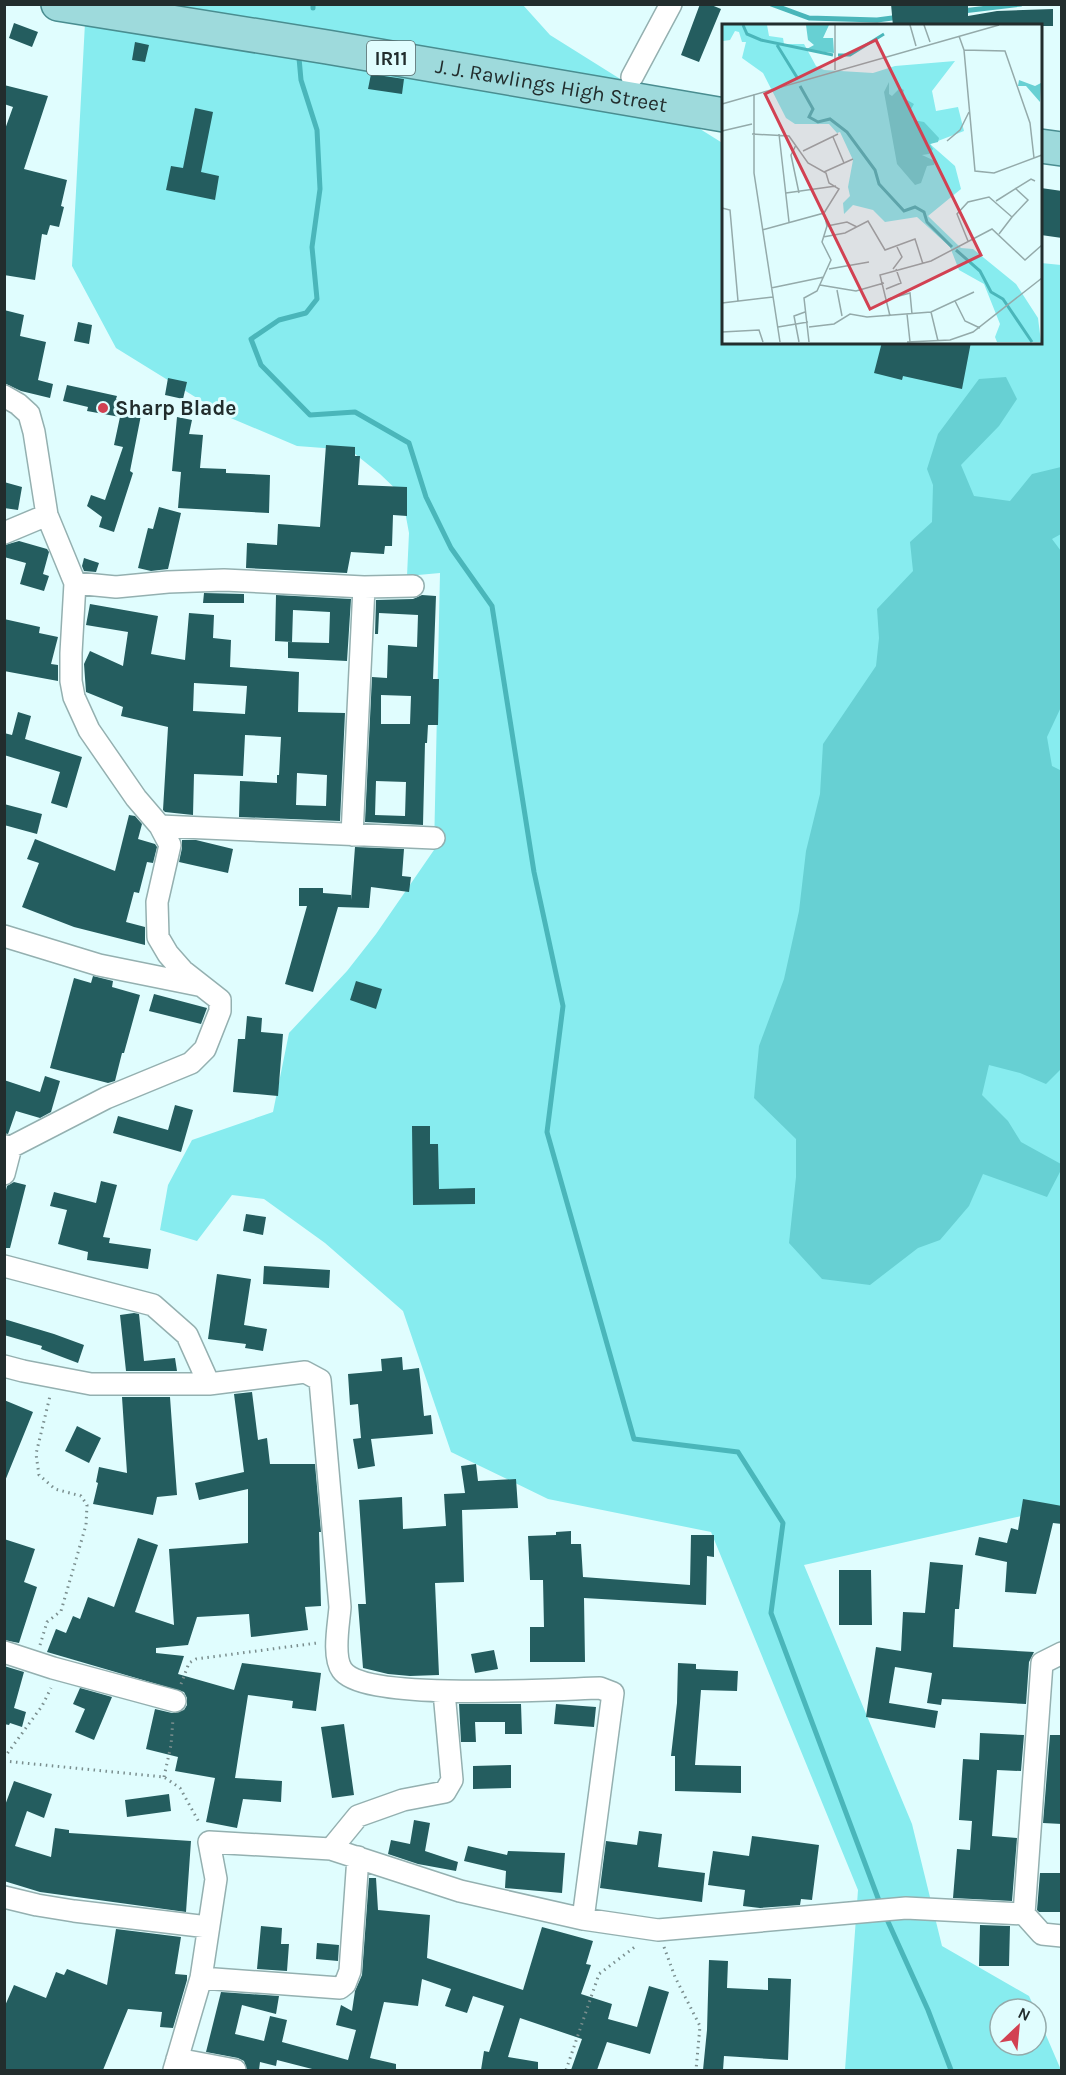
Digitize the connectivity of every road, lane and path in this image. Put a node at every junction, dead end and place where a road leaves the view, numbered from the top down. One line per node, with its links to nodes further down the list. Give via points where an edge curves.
1 (58, 4): 6 (main road, J. J. Rawlings High Street / IR11)
2 (193, 4): 4 (main road, J. J. Rawlings High Street / IR11)
3 (671, 4): 4 (street)
4 (632, 77): 5 (main road, J. J. Rawlings High Street / IR11)
5 (722, 93)
6 (722, 115)
7 (1042, 146): 8 (main road)
8 (1062, 149)
9 (1042, 167): 10 (main road)
10 (1062, 170)
11 (4, 396): 12 (street, via 29,414)
12 (48, 515): 13 (street); 14 (street)
13 (4, 534)
14 (75, 583): 16 (street, via 116,587 224,580); 17 (street, via 71,653 74,697 88,730)
15 (412, 586): 16 (street)
16 (364, 587): 18 (street)
17 (160, 826): 18 (street); 21 (street, via 170,845 157,902 158,937 176,962)
18 (352, 835): 19 (street)
19 (434, 838)
20 (4, 936): 21 (street, via 99,965)
21 (202, 986): 22 (street, via 220,1000 220,1011 205,1049 191,1063 106,1098)
22 (8, 1146): 23 (street)
23 (4, 1174)
24 (4, 1266): 27 (street, via 153,1305 187,1335)
25 (4, 1366): 26 (street)
26 (54, 1377): 27 (street, via 91,1384); 31 (path, via 36,1454 39,1475 55,1488 81,1496 87,1505 86,1525 62,1611 47,1622)
27 (208, 1384): 28 (street, via 305,1372 320,1380 340,1606)
28 (337, 1640): 32 (street, via 342,1671 353,1679); 33 (path, via 196,1659 189,1663)
29 (4, 1652): 31 (street)
30 (1062, 1653): 40 (street, via 1042,1663)
31 (44, 1665): 33 (street); 34 (path, via 51,1689)
32 (444, 1692): 37 (street, via 452,1780 445,1792 403,1800 358,1816); 41 (street, via 600,1688 613,1693)
33 (175, 1701): 35 (path)
34 (4, 1759): 35 (path)
35 (164, 1777): 36 (path, via 180,1788)
36 (210, 1842): 37 (street); 42 (street, via 216,1879)
37 (331, 1849): 38 (street)
38 (358, 1857): 41 (street, via 460,1891); 45 (street, via 350,1971 340,1988)
39 (4, 1897): 42 (street, via 74,1911)
40 (1024, 1914): 43 (street, via 906,1908); 44 (street, via 1042,1934)
41 (584, 1919): 43 (street)
42 (208, 1927): 45 (street)
43 (658, 1930): 48 (path, via 599,1974); 49 (path, via 675,1977 700,2026)
44 (1062, 1936)
45 (201, 1978): 46 (street)
46 (176, 2065): 47 (street)
47 (236, 2070)
48 (566, 2070)
49 (696, 2070)

